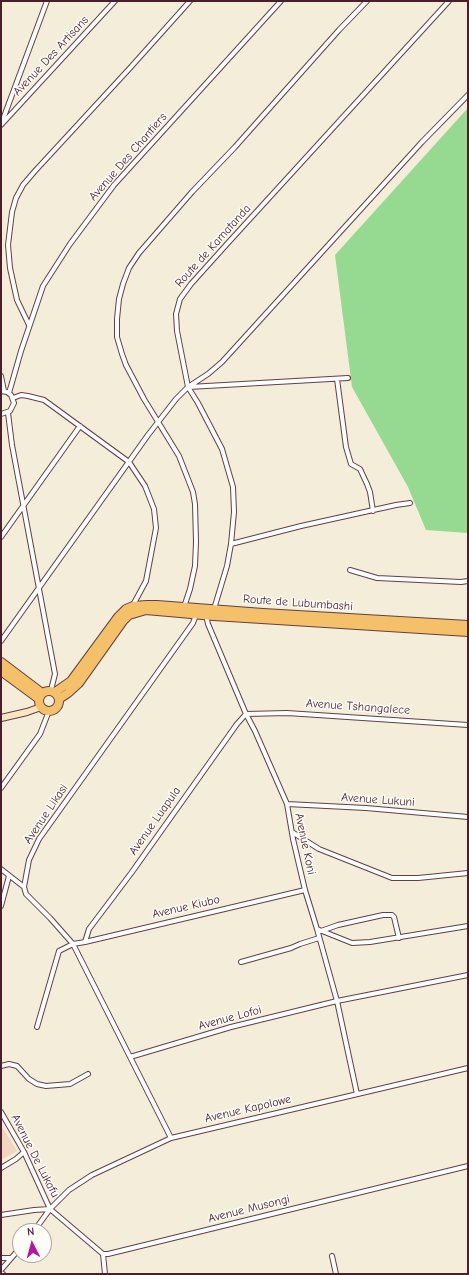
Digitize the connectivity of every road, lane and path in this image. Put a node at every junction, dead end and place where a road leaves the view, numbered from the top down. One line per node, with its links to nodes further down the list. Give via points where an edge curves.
1 (47, 1): 8 (street)
2 (115, 1): 8 (street, Avenue Des Artisans)
3 (190, 1): 9 (street, via 35,171 16,198 8,238 10,268 17,300)
4 (281, 1): 9 (street, Avenue Des Chantiers, via 114,185 70,244 43,286)
5 (367, 1): 19 (street, via 192,192 129,268 119,299 118,337 126,365)
6 (449, 1): 13 (street, Route de Kamatanda, via 180,299 176,314 177,331)
7 (468, 94): 13 (street, via 222,362)
8 (1, 125)
9 (30, 325): 15 (street, Avenue Des Chantiers)
10 (1, 376): 14 (street)
11 (348, 378): 12 (street)
12 (337, 379): 13 (street); 24 (street, via 346,447 351,464 360,469 367,484)
13 (188, 387): 19 (street); 26 (street, Route de Kamatanda, via 222,449 233,487)
14 (2, 391): 15 (street)
15 (9, 393): 16 (street)
16 (13, 398): 17 (street, via 13,406); 20 (street, via 21,395 44,400)
17 (8, 413): 18 (street); 23 (street)
18 (1, 415)
19 (159, 421): 21 (street); 30 (street, via 179,456 195,504 194,566)
20 (80, 426): 21 (street); 23 (street)
21 (129, 462): 29 (street); 31 (street, via 145,486 154,509 156,528 146,581)
22 (410, 503): 24 (street)
23 (24, 505): 25 (street); 29 (street)
24 (373, 511): 26 (street)
25 (1, 537)
26 (231, 544): 32 (street, Route de Kamatanda, via 227,566)
27 (350, 570): 28 (street, via 377,578)
28 (468, 581)
29 (38, 588): 36 (street); 39 (street, via 55,674)
30 (184, 607): 31 (highway, Route de Lubumbashi, via 147,604); 32 (highway, Route de Lubumbashi)
31 (131, 611): 33 (highway, Route de Lubumbashi); 39 (highway, via 79,683 68,693)
32 (210, 613): 33 (highway, Route de Lubumbashi); 34 (highway, Route de Lubumbashi); 35 (highway, Route de Lubumbashi); 42 (street, Avenue Koni, via 208,624)
33 (196, 615): 52 (street, Avenue Likasi, via 193,623 39,839 29,860)
34 (468, 625)
35 (468, 632)
36 (1, 641)
37 (1, 662): 40 (highway)
38 (1, 671): 40 (highway)
39 (55, 694): 40 (highway, via 46,691); 41 (highway, via 58,706)
40 (41, 700): 41 (highway); 43 (main road)
41 (49, 711): 45 (street, via 40,734)
42 (246, 714): 44 (street, Avenue Tshangalece, via 287,713); 46 (street, Avenue Koni); 59 (street, Avenue Luapula, via 89,929)
43 (1, 718)
44 (468, 725)
45 (1, 788)
46 (287, 804): 47 (street, Avenue Lukuni); 48 (street, Avenue Koni)
47 (468, 817)
48 (292, 832): 50 (street, via 320,849 392,878); 53 (street, Avenue Koni)
49 (1, 869): 51 (street)
50 (468, 873)
51 (9, 876): 52 (street); 54 (street)
52 (24, 887): 60 (street, via 26,894)
53 (305, 890): 56 (street, Avenue Koni); 59 (street, Avenue Kiubo)
54 (1, 906)
55 (468, 926): 58 (street)
56 (319, 930): 57 (street, Avenue Koni); 58 (street, via 352,943); 58 (street, via 392,915)
57 (319, 938): 61 (street); 63 (street, Avenue Koni)
58 (399, 938)
59 (85, 942): 60 (street, Avenue Kiubo)
60 (73, 944): 64 (street, via 59,951); 65 (street)
61 (241, 962)
62 (468, 975): 63 (street, Avenue Lofoi)
63 (337, 1001): 65 (street, Avenue Lofoi, via 231,1027); 69 (street, Avenue Koni)
64 (37, 1027)
65 (130, 1057): 71 (street)
66 (1, 1066): 68 (street, via 17,1066 29,1079 46,1086 70,1084)
67 (468, 1068): 69 (street, Avenue Kapolowe)
68 (88, 1074)
69 (357, 1094): 71 (street, Avenue Kapolowe)
70 (1, 1112): 72 (street, Avenue De Lukafu)
71 (171, 1138): 75 (street, Avenue Kapolowe, via 92,1175 69,1190)
72 (24, 1152): 74 (street); 75 (street, Avenue De Lukafu)
73 (468, 1166): 78 (street, Avenue Musongi)
74 (1, 1168)
75 (50, 1209): 76 (street); 77 (street, Avenue Kapolowe); 78 (street)
76 (1, 1215)
77 (40, 1223)
78 (103, 1254): 83 (street)
79 (332, 1256): 84 (street)
80 (1, 1258): 81 (street)
81 (12, 1258): 82 (street)
82 (2, 1272)
83 (105, 1274)
84 (336, 1274)

